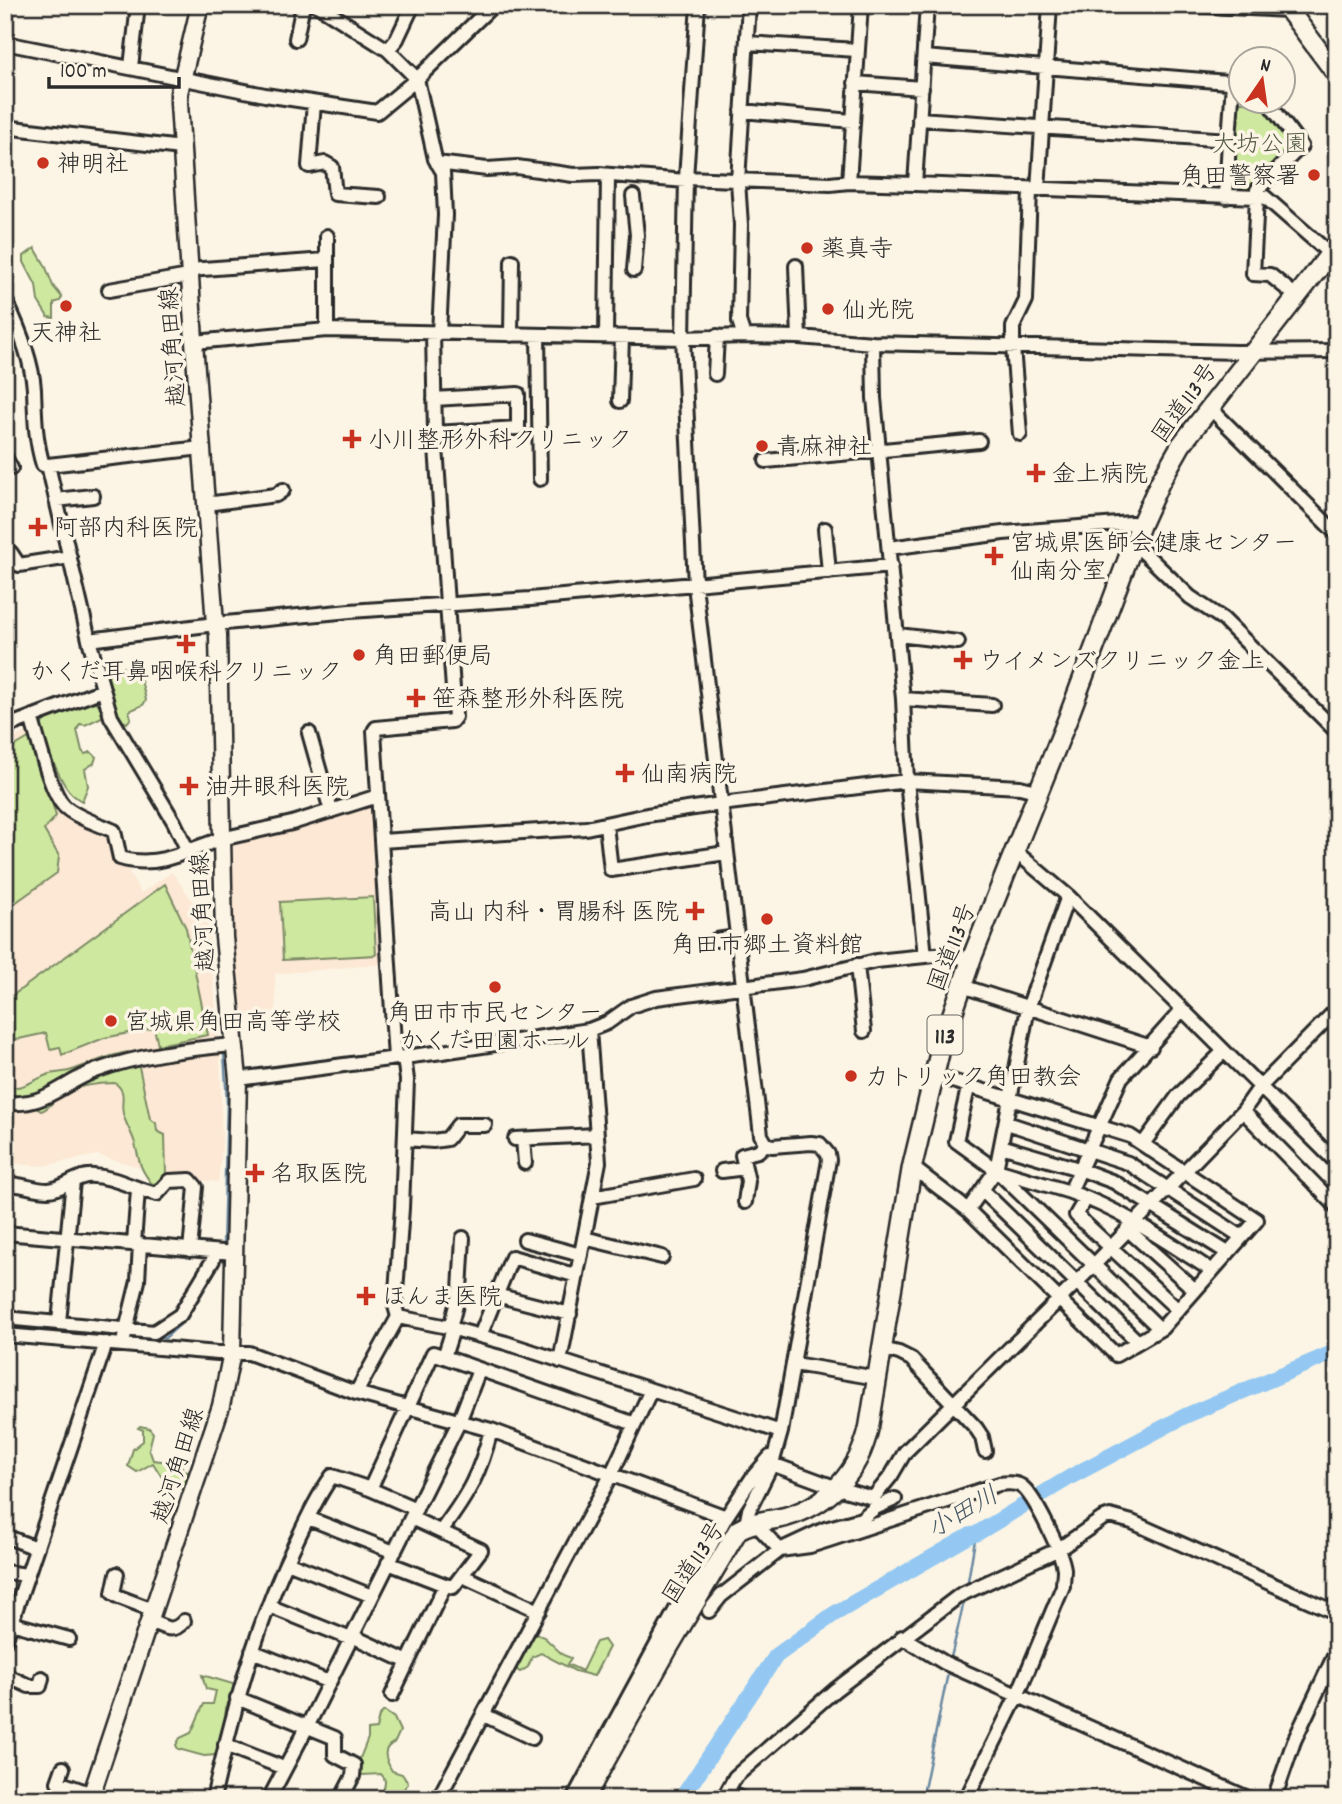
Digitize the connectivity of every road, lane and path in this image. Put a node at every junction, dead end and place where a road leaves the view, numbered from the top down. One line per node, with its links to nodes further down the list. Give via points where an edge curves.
1 (138, 5): 21 (street)
2 (200, 5): 23 (main road, 越河角田線)
3 (303, 5): 14 (street)
4 (317, 5): 17 (street)
5 (413, 5): 17 (street)
6 (493, 5): 24 (street)
7 (698, 5): 41 (street)
8 (750, 5): 16 (street)
9 (861, 5): 18 (street)
10 (928, 5): 19 (street)
11 (1050, 5): 20 (street)
12 (1187, 5): 13 (street)
13 (1291, 7): 22 (highway)
14 (296, 40)
15 (5, 43): 21 (street)
16 (747, 43): 18 (street); 29 (street)
17 (388, 50): 24 (street)
18 (858, 50): 26 (street)
19 (924, 57): 20 (street); 27 (street)
20 (1046, 65): 25 (street); 35 (street)
21 (131, 67): 23 (street)
22 (1337, 75)
23 (184, 79): 28 (street); 37 (main road, 越河角田線, via 178,93)
24 (416, 79): 28 (street, via 377,111); 38 (street)
25 (1226, 81)
26 (855, 83): 27 (street); 33 (street)
27 (922, 88): 32 (street)
28 (314, 103): 47 (street, via 309,166 325,163 332,167 335,194)
29 (742, 111): 33 (street); 42 (street)
30 (1232, 116): 36 (street)
31 (1278, 116): 50 (street, via 1301,146 1257,190)
32 (919, 119): 35 (street); 44 (street)
33 (852, 121): 43 (street)
34 (5, 127): 37 (street)
35 (1042, 128): 36 (street); 45 (street)
36 (1229, 140): 49 (street)
37 (181, 148): 57 (main road, 越河角田線)
38 (437, 163): 39 (street); 62 (street, via 443,172 445,215)
39 (608, 175): 40 (street); 48 (street)
40 (634, 178): 41 (street); 46 (street)
41 (686, 180): 42 (street); 70 (street)
42 (738, 181): 43 (street); 67 (street, via 739,321)
43 (849, 182): 44 (street)
44 (915, 184): 45 (street)
45 (1034, 190): 49 (street); 73 (street, via 1026,300 1013,327)
46 (633, 196): 48 (street); 56 (street)
47 (379, 197)
48 (607, 197): 65 (street)
49 (1226, 197): 50 (street)
50 (1257, 197): 52 (street, via 1265,197); 59 (street, via 1253,274 1270,275)
51 (327, 236): 53 (street)
52 (1333, 249): 59 (highway, 国道113号 / 113)
53 (326, 260): 57 (street); 61 (street)
54 (512, 261): 63 (street)
55 (796, 266): 69 (street)
56 (634, 270)
57 (189, 273): 58 (street); 71 (main road, 越河角田線)
58 (109, 290)
59 (1296, 296): 75 (highway, 国道113号 / 113)
60 (5, 299): 86 (street, via 32,373 35,434)
61 (327, 330): 62 (street); 71 (street)
62 (436, 333): 63 (street); 77 (street)
63 (511, 335): 64 (street)
64 (538, 335): 65 (street); 87 (street)
65 (606, 336): 68 (street)
66 (717, 336): 67 (street); 70 (street); 76 (street)
67 (744, 336): 69 (street)
68 (622, 337): 70 (street); 78 (street)
69 (799, 337): 72 (street)
70 (683, 338): 101 (street)
71 (194, 342): 83 (main road, 越河角田線)
72 (873, 343): 73 (street); 84 (street)
73 (1013, 347): 75 (street); 81 (street)
74 (1337, 351): 75 (street)
75 (1253, 352): 79 (highway, 国道113号 / 113)
76 (715, 374)
77 (434, 398): 80 (street); 80 (street, via 518,394 518,428)
78 (620, 401)
79 (1209, 407): 92 (highway, 国道113号 / 113, via 1175,454); 94 (street)
80 (435, 433): 102 (street)
81 (1020, 434)
82 (979, 440): 84 (street)
83 (202, 448): 90 (street, via 48,465); 91 (main road, 越河角田線)
84 (880, 451): 85 (street); 96 (street)
85 (766, 461)
86 (43, 465)
87 (540, 479)
88 (283, 490): 91 (street, via 276,495)
89 (93, 496): 90 (street)
90 (56, 500): 98 (street)
91 (206, 504): 103 (main road, 越河角田線)
92 (1141, 524): 95 (highway, 国道113号 / 113); 96 (street, via 1003,533)
93 (825, 529): 100 (street)
94 (1337, 534)
95 (1134, 543): 112 (street, via 1190,597 1223,619); 115 (highway, 国道113号 / 113)
96 (889, 548): 99 (street)
97 (5, 553): 98 (street, via 11,553 19,565)
98 (70, 556): 105 (street)
99 (891, 566): 100 (street); 104 (street)
100 (829, 572): 101 (street)
101 (695, 585): 102 (street); 117 (street)
102 (446, 604): 103 (street); 116 (street, via 455,717 452,721 376,728)
103 (215, 624): 105 (street); 120 (main road, 越河角田線)
104 (898, 635): 106 (street); 108 (street)
105 (89, 640): 107 (street)
106 (958, 642)
107 (103, 690): 110 (street); 122 (street, via 111,717)
108 (903, 699): 109 (street); 114 (street)
109 (992, 705)
110 (32, 717): 111 (street); 122 (street, via 60,801 114,831 120,858 169,860)
111 (5, 727)
112 (1337, 732)
113 (309, 733): 118 (street)
114 (907, 781): 115 (street); 117 (street); 128 (street)
115 (1040, 792): 123 (highway, 国道113号 / 113)
116 (378, 796): 118 (street); 121 (street)
117 (721, 804): 119 (street); 124 (street)
118 (331, 811): 120 (street)
119 (606, 825): 121 (street); 124 (street, via 611,870)
120 (222, 839): 122 (street); 138 (main road, 越河角田線, via 224,937)
121 (381, 841): 141 (street)
122 (188, 851)
123 (1016, 852): 125 (street); 129 (highway, 国道113号 / 113)
124 (726, 853): 126 (street)
125 (1068, 895): 133 (street); 135 (street)
126 (737, 937): 127 (street); 131 (street)
127 (716, 940)
128 (925, 956): 129 (street, via 945,954); 130 (street)
129 (971, 960): 132 (highway, 国道113号 / 113)
130 (857, 965): 131 (street, via 803,979); 137 (street)
131 (743, 986): 136 (street, via 640,1002); 154 (street, via 761,1135)
132 (962, 986): 133 (street); 142 (highway, 国道113号 / 113)
133 (1028, 1008): 139 (street); 146 (street)
134 (1337, 1009): 145 (street)
135 (1182, 1010): 139 (street); 140 (street)
136 (589, 1030): 141 (street); 152 (street)
137 (864, 1031)
138 (234, 1045): 143 (main road, 越河角田線); 147 (street, via 169,1052 94,1071 30,1104)
139 (1151, 1047): 151 (street, via 1121,1078)
140 (1224, 1051): 145 (street); 155 (street, via 1178,1096)
141 (399, 1058): 143 (street); 153 (street, via 407,1080)
142 (933, 1075): 144 (street); 160 (highway, 国道113号 / 113)
143 (238, 1079): 192 (main road, 越河角田線)
144 (970, 1084): 146 (street); 162 (street, via 956,1141)
145 (1260, 1087): 148 (street); 159 (street)
146 (1010, 1098): 149 (street); 151 (street)
147 (5, 1102)
148 (1243, 1111): 165 (street); 177 (street)
149 (1007, 1123): 156 (street); 157 (street)
150 (485, 1125): 153 (street, via 460,1124 443,1140)
151 (1101, 1125): 155 (street); 157 (street)
152 (597, 1135): 158 (street, via 519,1139); 173 (street, via 599,1162)
153 (405, 1139): 205 (street)
154 (766, 1144): 161 (street, via 742,1155); 220 (street, via 820,1144 829,1160)
155 (1143, 1144): 165 (street)
156 (1001, 1146): 162 (street); 163 (street)
157 (1090, 1150): 163 (street); 169 (street, via 1128,1163)
158 (525, 1163)
159 (1337, 1163)
160 (912, 1167): 178 (street); 216 (highway, 国道113号 / 113)
161 (745, 1168): 164 (street); 175 (street)
162 (996, 1170): 171 (street); 172 (street); 182 (street)
163 (1082, 1170): 172 (street); 176 (street)
164 (722, 1171)
165 (1183, 1172): 169 (street); 183 (street, via 1257,1220)
166 (694, 1179): 173 (street)
167 (73, 1181): 168 (street, via 49,1190); 170 (street, via 95,1175); 184 (street)
168 (6, 1188)
169 (1167, 1189): 176 (street); 183 (street)
170 (138, 1190): 188 (street); 190 (street, via 159,1194 176,1179 196,1185)
171 (982, 1190): 178 (street); 199 (street)
172 (1070, 1192): 174 (street)
173 (592, 1197): 186 (street)
174 (1086, 1198): 179 (street); 180 (street)
175 (745, 1202)
176 (1151, 1204): 180 (street); 193 (street)
177 (1337, 1207)
178 (968, 1210): 202 (street)
179 (1076, 1215): 182 (street); 189 (street)
180 (1131, 1225): 189 (street); 197 (street); 200 (street)
181 (5, 1233): 184 (street)
182 (1063, 1236): 196 (street)
183 (1242, 1237): 193 (street)
184 (68, 1238): 188 (street); 207 (street)
185 (463, 1238): 208 (street)
186 (584, 1238): 194 (street); 195 (street)
187 (525, 1240): 194 (street)
188 (137, 1243): 190 (street); 210 (street, via 138,1281)
189 (1111, 1247): 196 (street); 203 (street)
190 (190, 1251): 191 (street)
191 (214, 1252): 192 (street); 210 (street, via 180,1315 154,1332)
192 (234, 1253): 217 (main road, 越河角田線)
193 (1228, 1253): 197 (street)
194 (581, 1255): 198 (street)
195 (662, 1257)
196 (1094, 1265): 199 (street); 209 (street)
197 (1212, 1271): 200 (street)
198 (577, 1276): 201 (street, via 512,1257); 204 (street)
199 (1076, 1283): 202 (street); 213 (street)
200 (1195, 1290): 203 (street)
201 (496, 1295): 204 (street); 212 (street)
202 (1059, 1300): 213 (street, via 1116,1355); 225 (street)
203 (1178, 1310): 209 (street)
204 (570, 1314): 219 (street)
205 (398, 1317): 208 (street); 224 (street)
206 (5, 1318): 207 (street)
207 (59, 1322): 210 (street)
208 (452, 1329): 212 (street); 218 (street)
209 (1160, 1329): 213 (street)
210 (124, 1330): 215 (street)
211 (5, 1335): 214 (street)
212 (480, 1336): 219 (street)
213 (1138, 1342)
214 (106, 1343): 215 (street); 243 (street)
215 (123, 1345): 217 (street)
216 (882, 1349): 222 (highway, 国道113号 / 113); 225 (street, via 911,1359)
217 (232, 1352): 224 (street, via 249,1353); 259 (main road, 越河角田線, via 221,1406)
218 (444, 1357): 221 (street); 226 (street, via 433,1353)
219 (561, 1362): 223 (street)
220 (794, 1364): 222 (street); 230 (street)
221 (479, 1370): 227 (street); 228 (street)
222 (877, 1378): 234 (highway, 国道113号 / 113, via 864,1447)
223 (651, 1390): 228 (street); 230 (street)
224 (356, 1394): 226 (street)
225 (953, 1404): 231 (street, via 982,1437); 234 (street, via 905,1452 873,1498)
226 (408, 1408): 227 (street); 235 (street)
227 (459, 1422): 229 (street); 237 (street)
228 (635, 1424): 233 (street)
229 (491, 1430): 233 (street); 241 (street, via 473,1485)
230 (781, 1433): 232 (street)
231 (985, 1451)
232 (774, 1458): 234 (street); 238 (street, via 752,1478); 240 (street, via 749,1510)
233 (611, 1475): 238 (street); 255 (street)
234 (837, 1488): 240 (highway, 国道113号 / 113, via 805,1510)
235 (370, 1489): 237 (street); 239 (street, via 332,1476)
236 (895, 1499): 245 (street, via 861,1519 825,1529)
237 (413, 1513): 241 (street); 246 (street)
238 (726, 1517): 286 (street)
239 (308, 1518): 246 (street); 247 (street)
240 (750, 1524): 245 (street); 287 (highway, 国道113号, via 738,1530 729,1544)
241 (441, 1531): 251 (street, via 481,1550)
242 (5, 1536): 243 (street)
243 (36, 1548): 250 (street)
244 (1059, 1549): 245 (street, via 1030,1496 1020,1485 1008,1483 810,1546); 257 (street, via 1102,1519 1117,1516); 261 (street, via 960,1595); 271 (street, via 1063,1586)
245 (780, 1550): 256 (street, via 721,1596)
246 (391, 1558): 252 (street); 253 (street)
247 (287, 1562): 253 (street); 254 (street)
248 (5, 1573): 250 (street)
249 (117, 1574): 259 (street, via 113,1593)
250 (27, 1575): 258 (street)
251 (463, 1576): 252 (street, via 453,1587); 255 (street)
252 (445, 1586): 267 (street)
253 (372, 1596): 262 (street)
254 (269, 1606): 262 (street); 266 (street)
255 (539, 1611): 274 (street)
256 (709, 1611)
257 (1337, 1613)
258 (10, 1615): 263 (street); 264 (street)
259 (151, 1615): 260 (street, via 167,1630); 281 (main road, 越河角田線)
260 (184, 1621)
261 (902, 1637): 271 (street, via 945,1663); 280 (street, via 735,1777)
262 (351, 1638): 267 (street); 270 (street)
263 (69, 1639)
264 (5, 1641)
265 (1337, 1650): 291 (street, via 1294,1741)
266 (252, 1651): 270 (street); 273 (street)
267 (408, 1662): 272 (street)
268 (5, 1675): 269 (street, via 29,1686 40,1686)
269 (42, 1678)
270 (330, 1682): 275 (street)
271 (1018, 1694): 289 (street); 290 (street)
272 (392, 1695)
273 (237, 1698): 275 (street); 277 (street)
274 (484, 1715): 276 (street); 285 (street)
275 (307, 1727): 279 (street); 284 (street, via 335,1738 335,1755 354,1765)
276 (532, 1738)
277 (225, 1745): 279 (street); 282 (street)
278 (63, 1768): 281 (street, via 58,1782)
279 (284, 1768): 283 (street)
280 (725, 1795): 288 (street)
281 (91, 1796)
282 (213, 1799)
283 (269, 1799)
284 (341, 1799)
285 (438, 1799)
286 (573, 1799)
287 (584, 1799)
288 (742, 1799)
289 (966, 1799)
290 (1250, 1799)
291 (1274, 1799)

